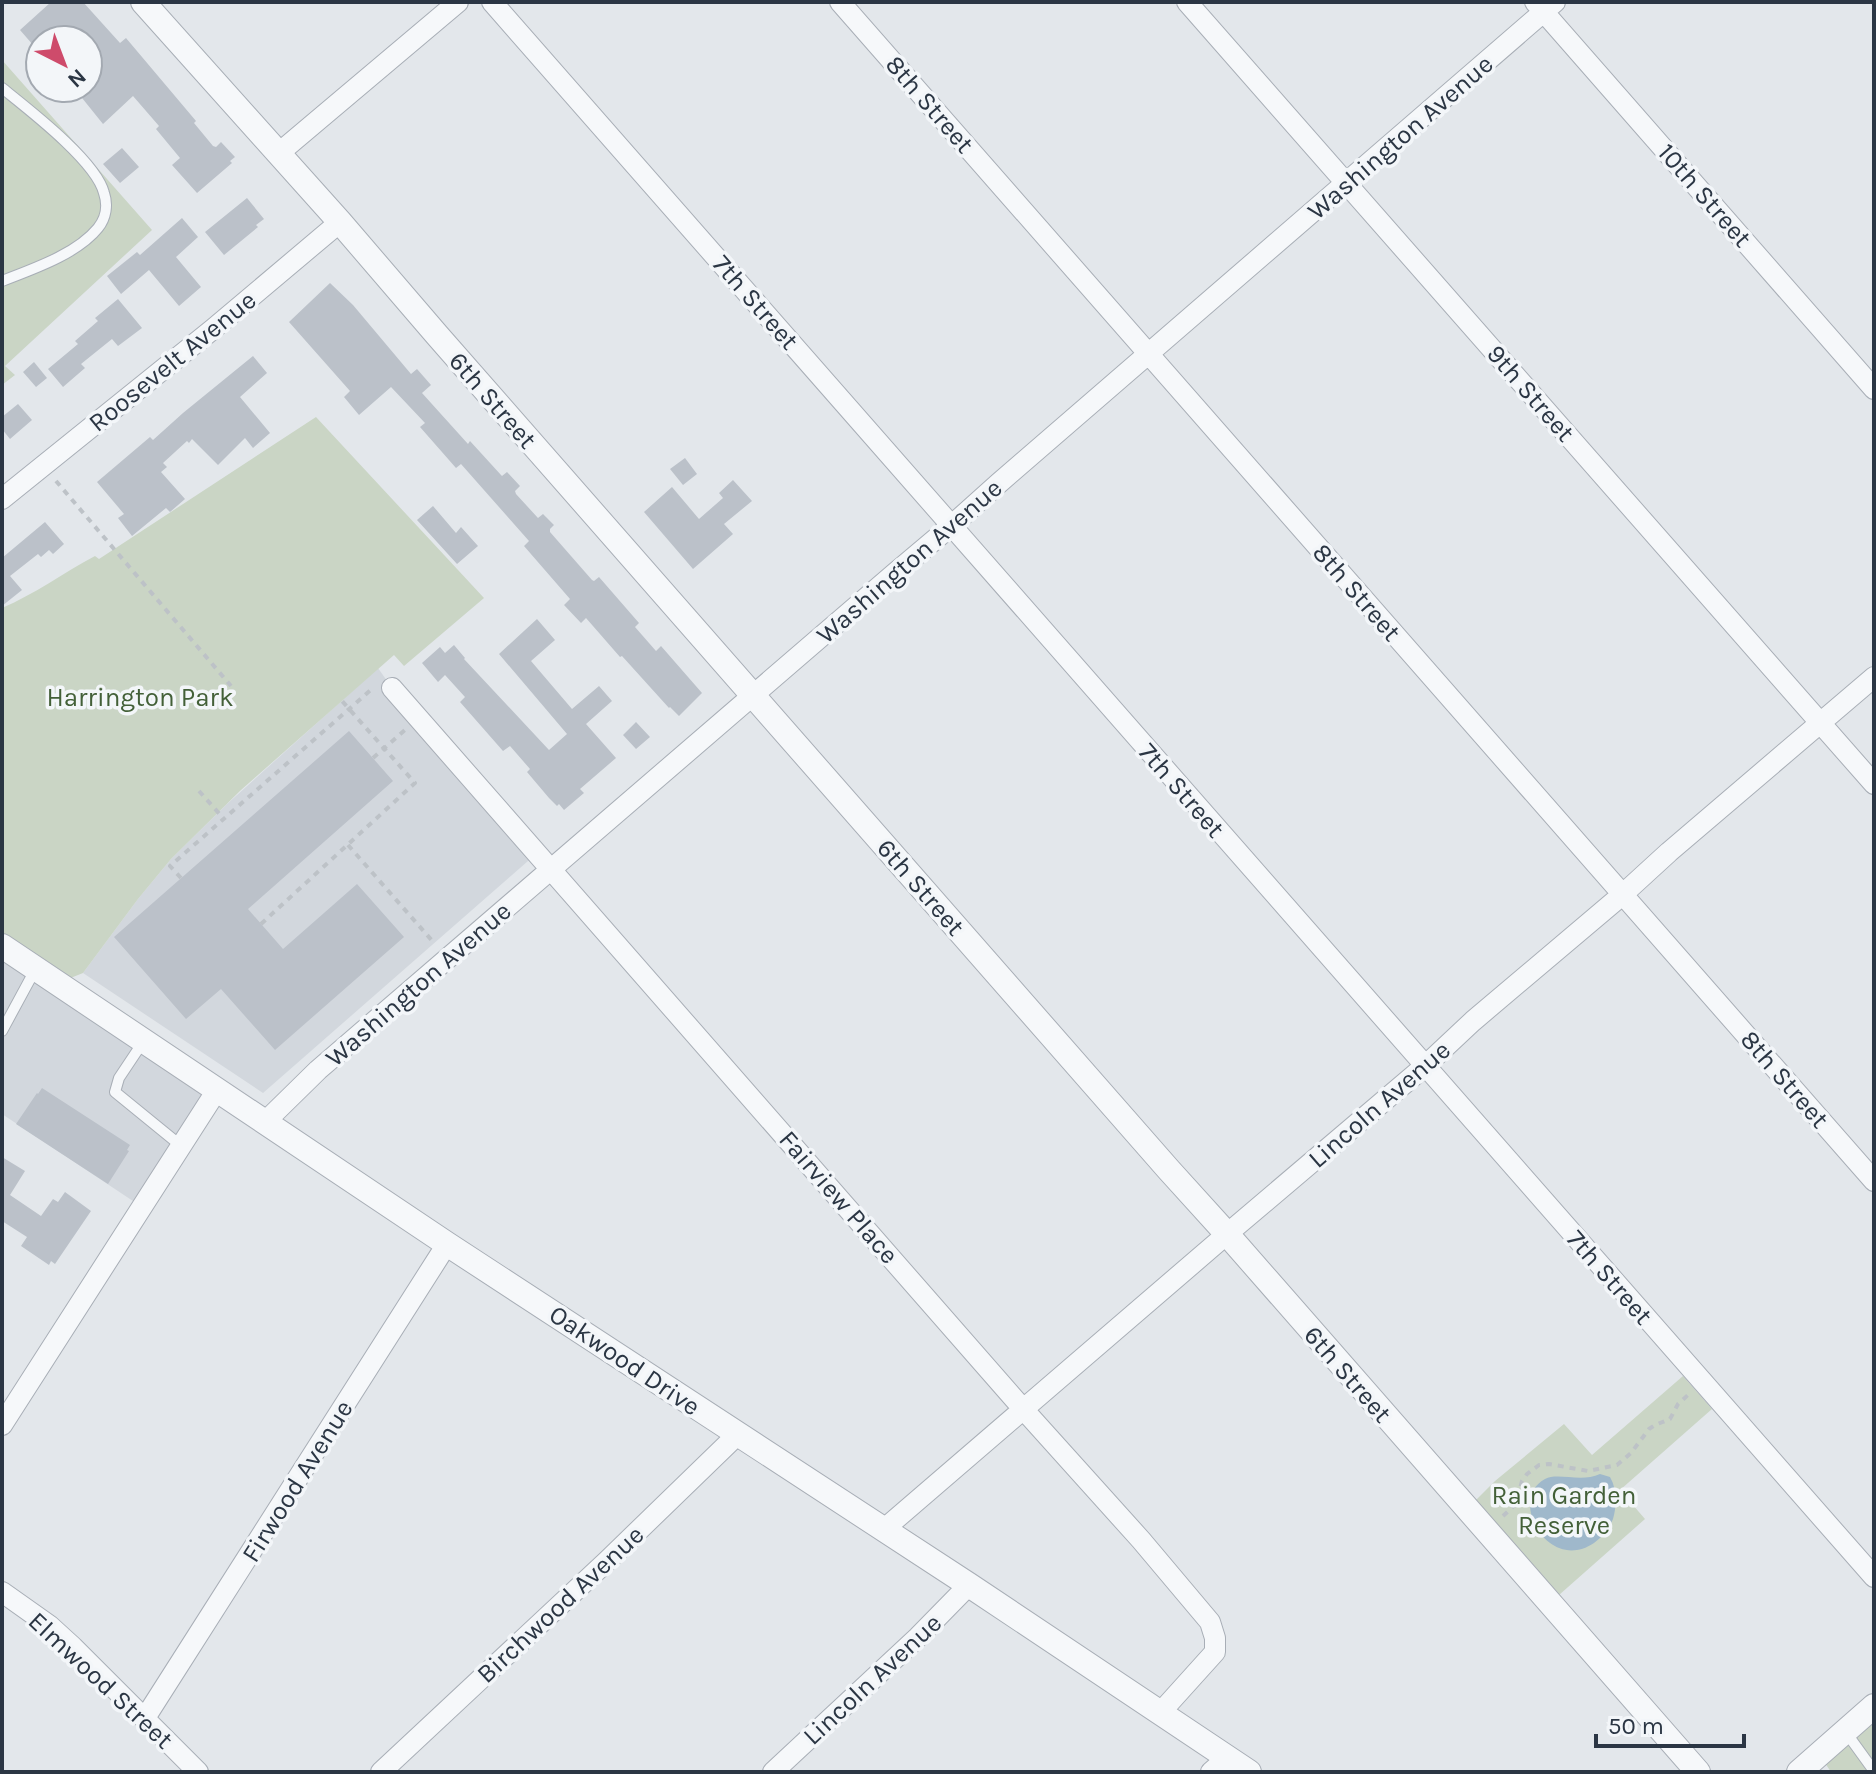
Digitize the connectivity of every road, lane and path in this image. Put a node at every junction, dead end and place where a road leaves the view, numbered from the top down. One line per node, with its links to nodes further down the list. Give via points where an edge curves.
1 (143, 2): 8 (street, 6th Street)
2 (458, 2): 8 (street)
3 (492, 2): 16 (street, 7th Street)
4 (840, 2): 12 (street, 8th Street)
5 (1187, 2): 9 (street, 9th Street)
6 (1545, 5): 9 (street, Washington Avenue); 13 (street, 10th Street)
7 (2, 88): 11 (lane, via 51,127 90,169 104,191 107,211 99,227 72,250)
8 (279, 153): 10 (street, 6th Street)
9 (1346, 183): 12 (street, Washington Avenue); 23 (street, 9th Street)
10 (340, 222): 14 (street, Roosevelt Avenue); 20 (street, 6th Street)
11 (2, 281)
12 (1149, 354): 16 (street, Washington Avenue); 33 (street, 8th Street)
13 (1874, 389)
14 (43, 466): 15 (street, Roosevelt Avenue); 19 (path)
15 (2, 499)
16 (951, 526): 20 (street, Washington Avenue); 40 (street, 7th Street)
17 (1874, 677): 23 (street, Lincoln Avenue)
18 (386, 685): 22 (path); 31 (street, Fairview Place)
19 (231, 686)
20 (753, 695): 31 (street, Washington Avenue); 45 (street, 6th Street)
21 (342, 701): 22 (path)
22 (349, 709): 25 (path); 29 (path)
23 (1821, 723): 27 (street, 9th Street); 33 (street, Lincoln Avenue)
24 (405, 730): 25 (path)
25 (384, 748): 26 (path); 30 (path, via 415,783)
26 (373, 758)
27 (1874, 784)
28 (199, 791): 29 (path)
29 (224, 819): 32 (path, via 170,866)
30 (347, 845): 34 (path); 35 (path)
31 (550, 870): 42 (street, Washington Avenue); 48 (street, Fairview Place)
32 (181, 878)
33 (1622, 895): 40 (street, Lincoln Avenue); 44 (street, 8th Street)
34 (261, 924)
35 (437, 945)
36 (2, 946): 37 (street, Oakwood Drive)
37 (36, 969): 38 (lane); 39 (street, Oakwood Drive)
38 (2, 1031)
39 (144, 1040): 41 (street, Oakwood Drive); 43 (lane, via 115,1092)
40 (1425, 1066): 45 (street, Lincoln Avenue); 53 (street, 7th Street)
41 (217, 1090): 42 (street, Oakwood Drive); 43 (street)
42 (265, 1122): 46 (street, Oakwood Drive)
43 (180, 1145): 49 (street)
44 (1874, 1181)
45 (1227, 1234): 48 (street, Lincoln Avenue); 66 (street, 6th Street)
46 (447, 1244): 50 (street, Oakwood Drive); 58 (street, Firwood Avenue)
47 (1689, 1394): 51 (path, via 1670,1419 1649,1429 1617,1465 1588,1471 1539,1465 1522,1481 1516,1504)
48 (1024, 1410): 52 (street, Lincoln Avenue); 57 (street, Fairview Place, via 1210,1622 1215,1652)
49 (2, 1425)
50 (738, 1434): 52 (street, Oakwood Drive); 63 (street, Birchwood Avenue)
51 (1501, 1517)
52 (883, 1530): 54 (street, Oakwood Drive)
53 (1874, 1577)
54 (969, 1585): 57 (street, Oakwood Drive); 64 (street, Lincoln Avenue)
55 (2, 1592): 58 (street, Elmwood Street, via 50,1626)
56 (1874, 1706): 59 (street)
57 (1160, 1713): 60 (street, Oakwood Drive)
58 (145, 1718): 62 (street, Elmwood Street)
59 (1845, 1731): 61 (lane); 67 (street)
60 (1219, 1765): 65 (street, Oakwood Drive)
61 (1873, 1765)
62 (198, 1772)
63 (381, 1772)
64 (773, 1772)
65 (1249, 1772)
66 (1698, 1772)
67 (1799, 1772)

